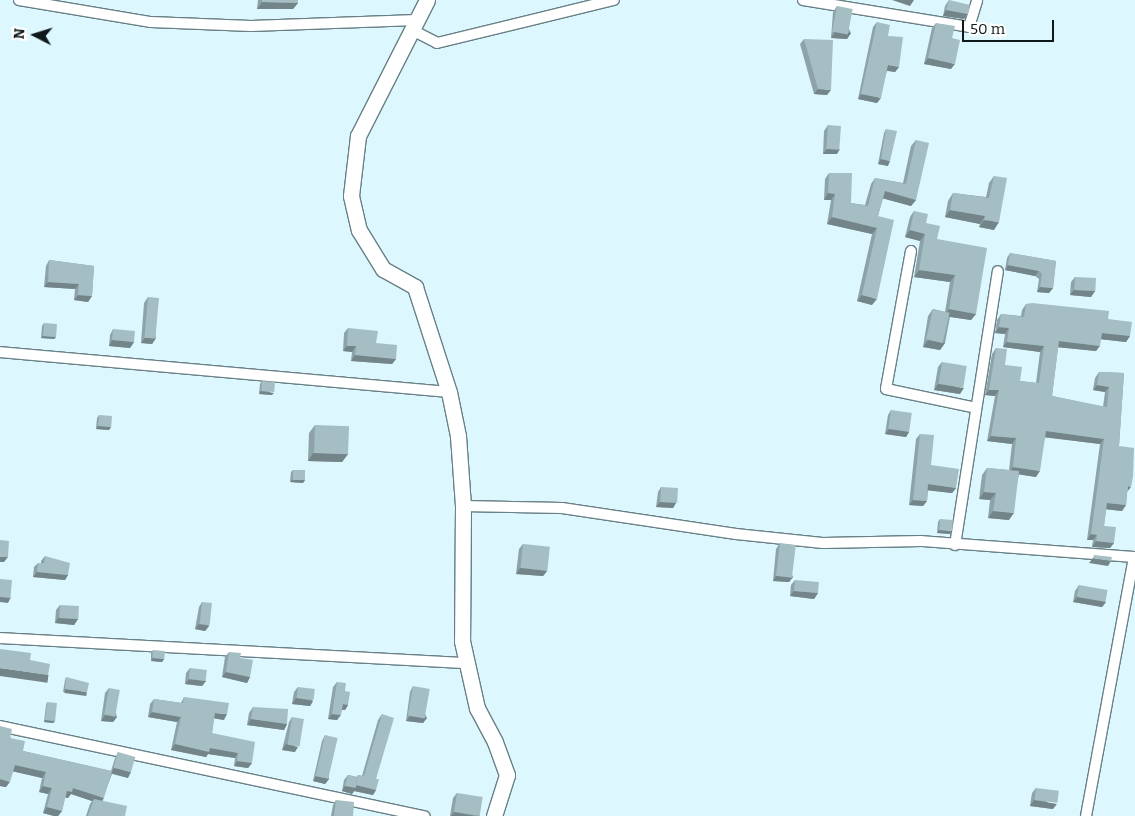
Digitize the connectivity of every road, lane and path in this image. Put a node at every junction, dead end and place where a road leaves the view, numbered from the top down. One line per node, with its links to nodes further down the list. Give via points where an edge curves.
1 (18, 0): 6 (street, via 150,22 251,26)
2 (427, 0): 6 (street)
3 (614, 0): 6 (street, via 438,43)
4 (803, 0): 5 (street, via 969,27)
5 (977, 0)
6 (414, 25): 10 (street, via 358,136 351,196 359,230 382,269 415,287)
7 (911, 252): 11 (street, via 886,389)
8 (998, 271): 11 (street)
9 (0, 352): 10 (street)
10 (449, 392): 12 (street, via 458,436)
11 (976, 408): 13 (street)
12 (463, 506): 13 (street, via 562,508 736,534 824,543); 16 (street, via 462,640)
13 (955, 545): 14 (street, via 1085,551)
14 (1135, 557): 20 (street)
15 (0, 638): 16 (street)
16 (467, 663): 19 (street, via 477,708 507,774)
17 (0, 726): 18 (street, via 126,750)
18 (425, 816)
19 (494, 816)
20 (1086, 816)

